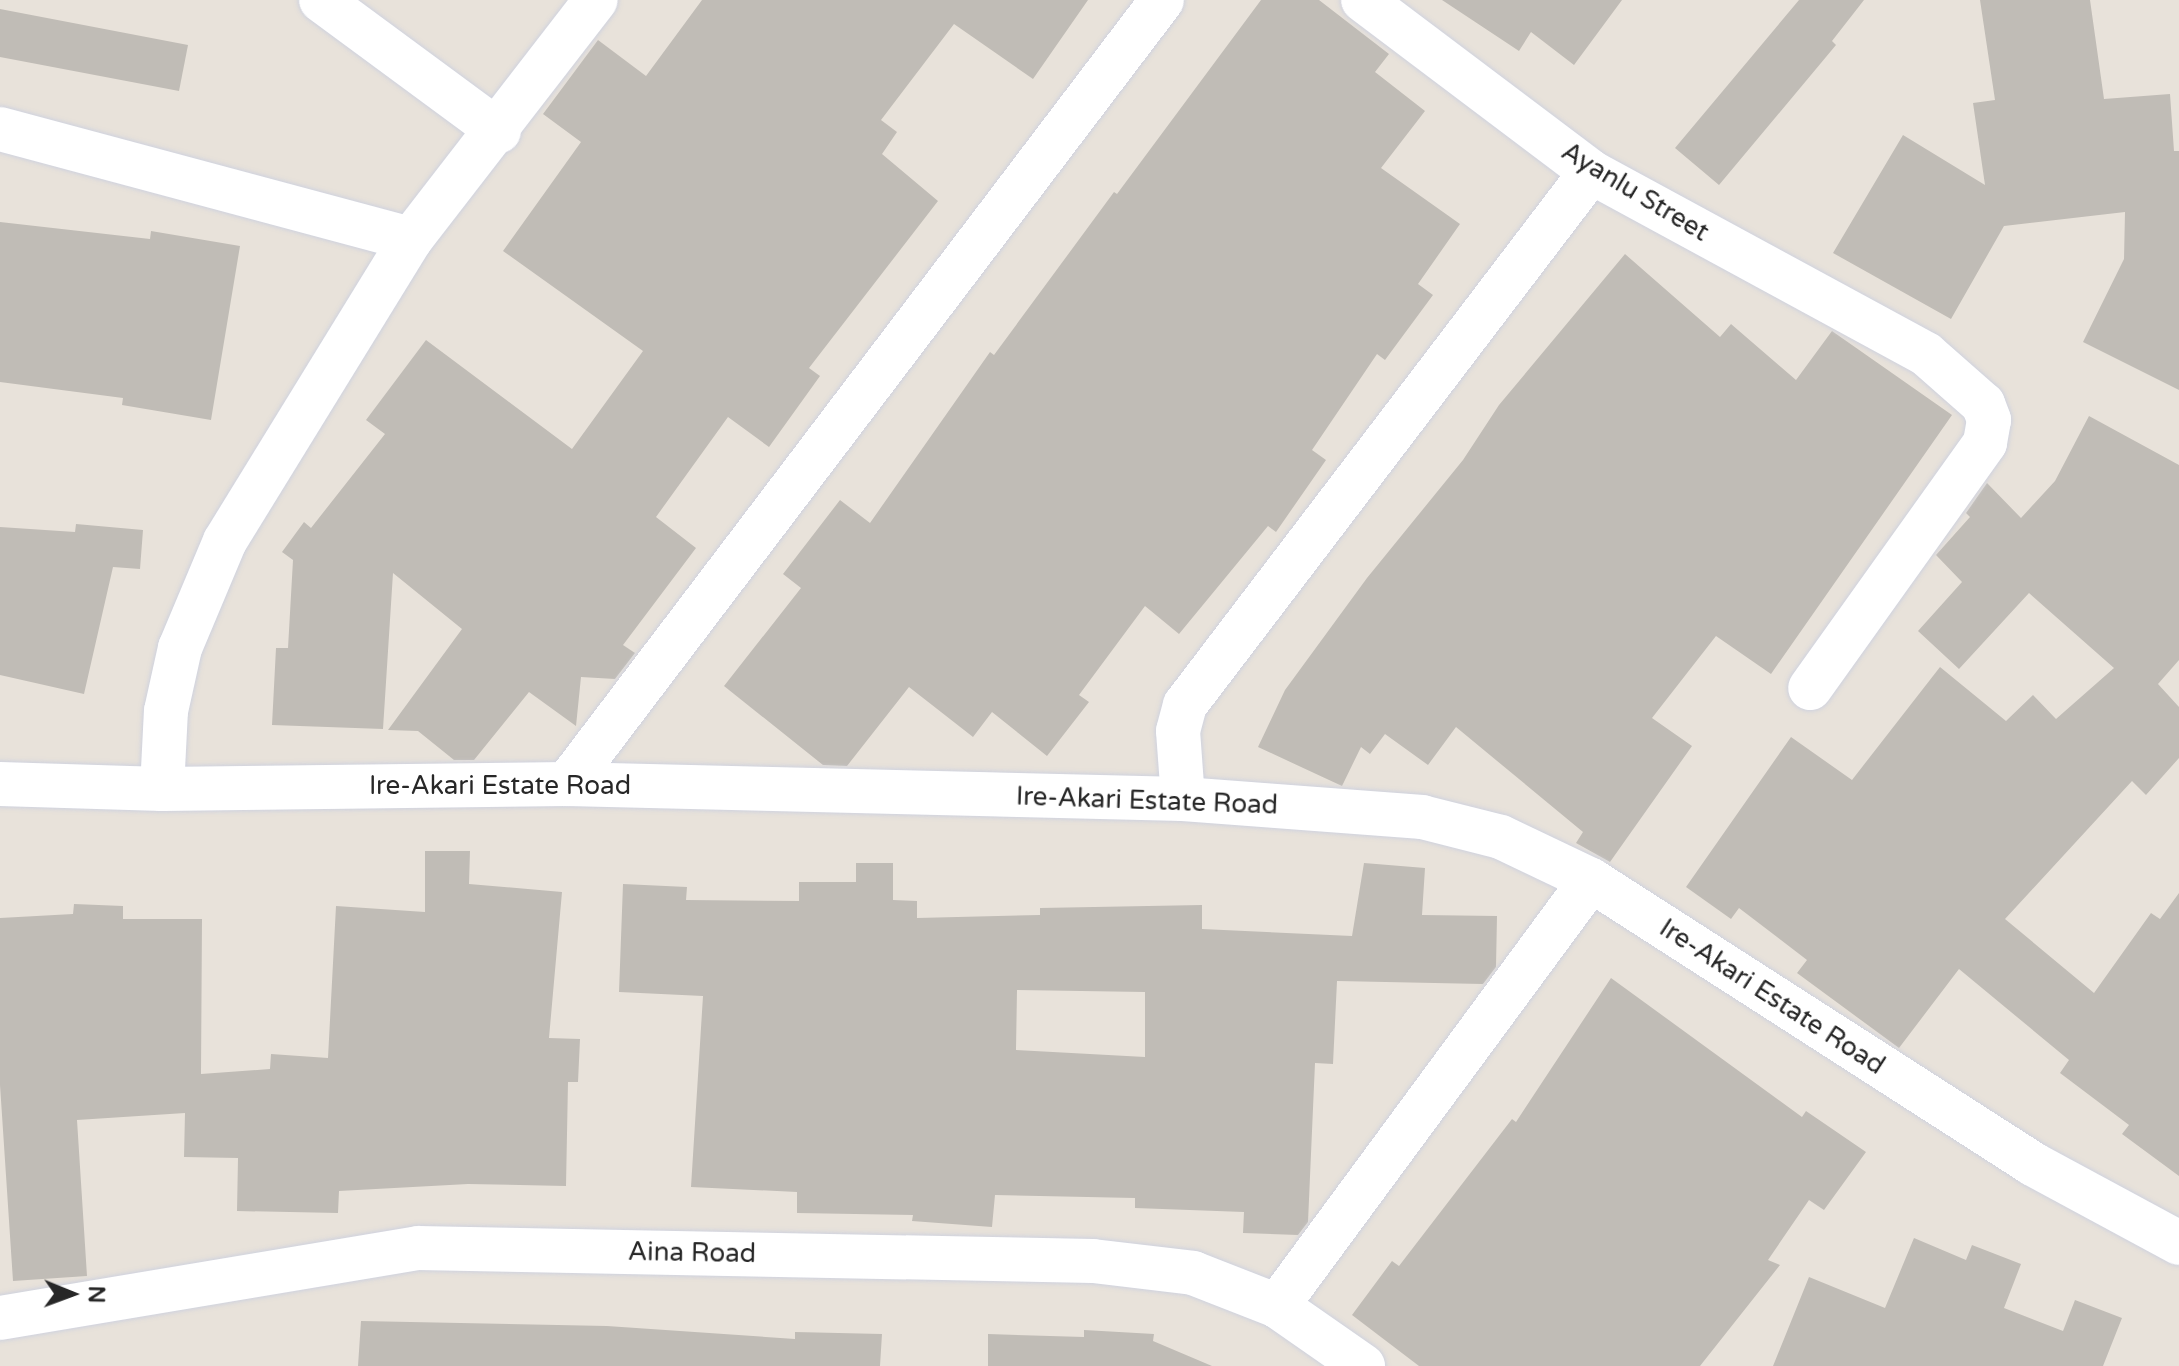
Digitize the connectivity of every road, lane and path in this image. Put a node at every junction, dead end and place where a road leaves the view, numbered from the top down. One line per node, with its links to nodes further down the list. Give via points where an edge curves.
1 (321, 0): 6 (street)
2 (596, 0): 6 (street)
3 (1162, 0): 11 (street)
4 (1363, 0): 7 (street, Ayanlu Street)
5 (0, 129): 8 (street)
6 (499, 131): 8 (street)
7 (1591, 172): 9 (street, Ayanlu Street, via 1926,354 1983,404 1989,420 1985,443); 13 (street, via 1185,705 1178,731)
8 (411, 239): 12 (street, via 208,576 180,648 166,711)
9 (1810, 688)
10 (0, 784): 12 (street, Ire-Akari Estate Road)
11 (567, 784): 12 (street, Ire-Akari Estate Road); 13 (street, Ire-Akari Estate Road)
12 (162, 789)
13 (1183, 799): 14 (street, Ire-Akari Estate Road, via 1422,817 1501,837)
14 (1591, 880): 15 (street, Ire-Akari Estate Road, via 2033,1164); 16 (street)
15 (2179, 1243)
16 (1277, 1306): 17 (street, Aina Road, via 1193,1273 1093,1261 418,1248); 18 (street, Aina Road)
17 (0, 1318)
18 (1363, 1366)

